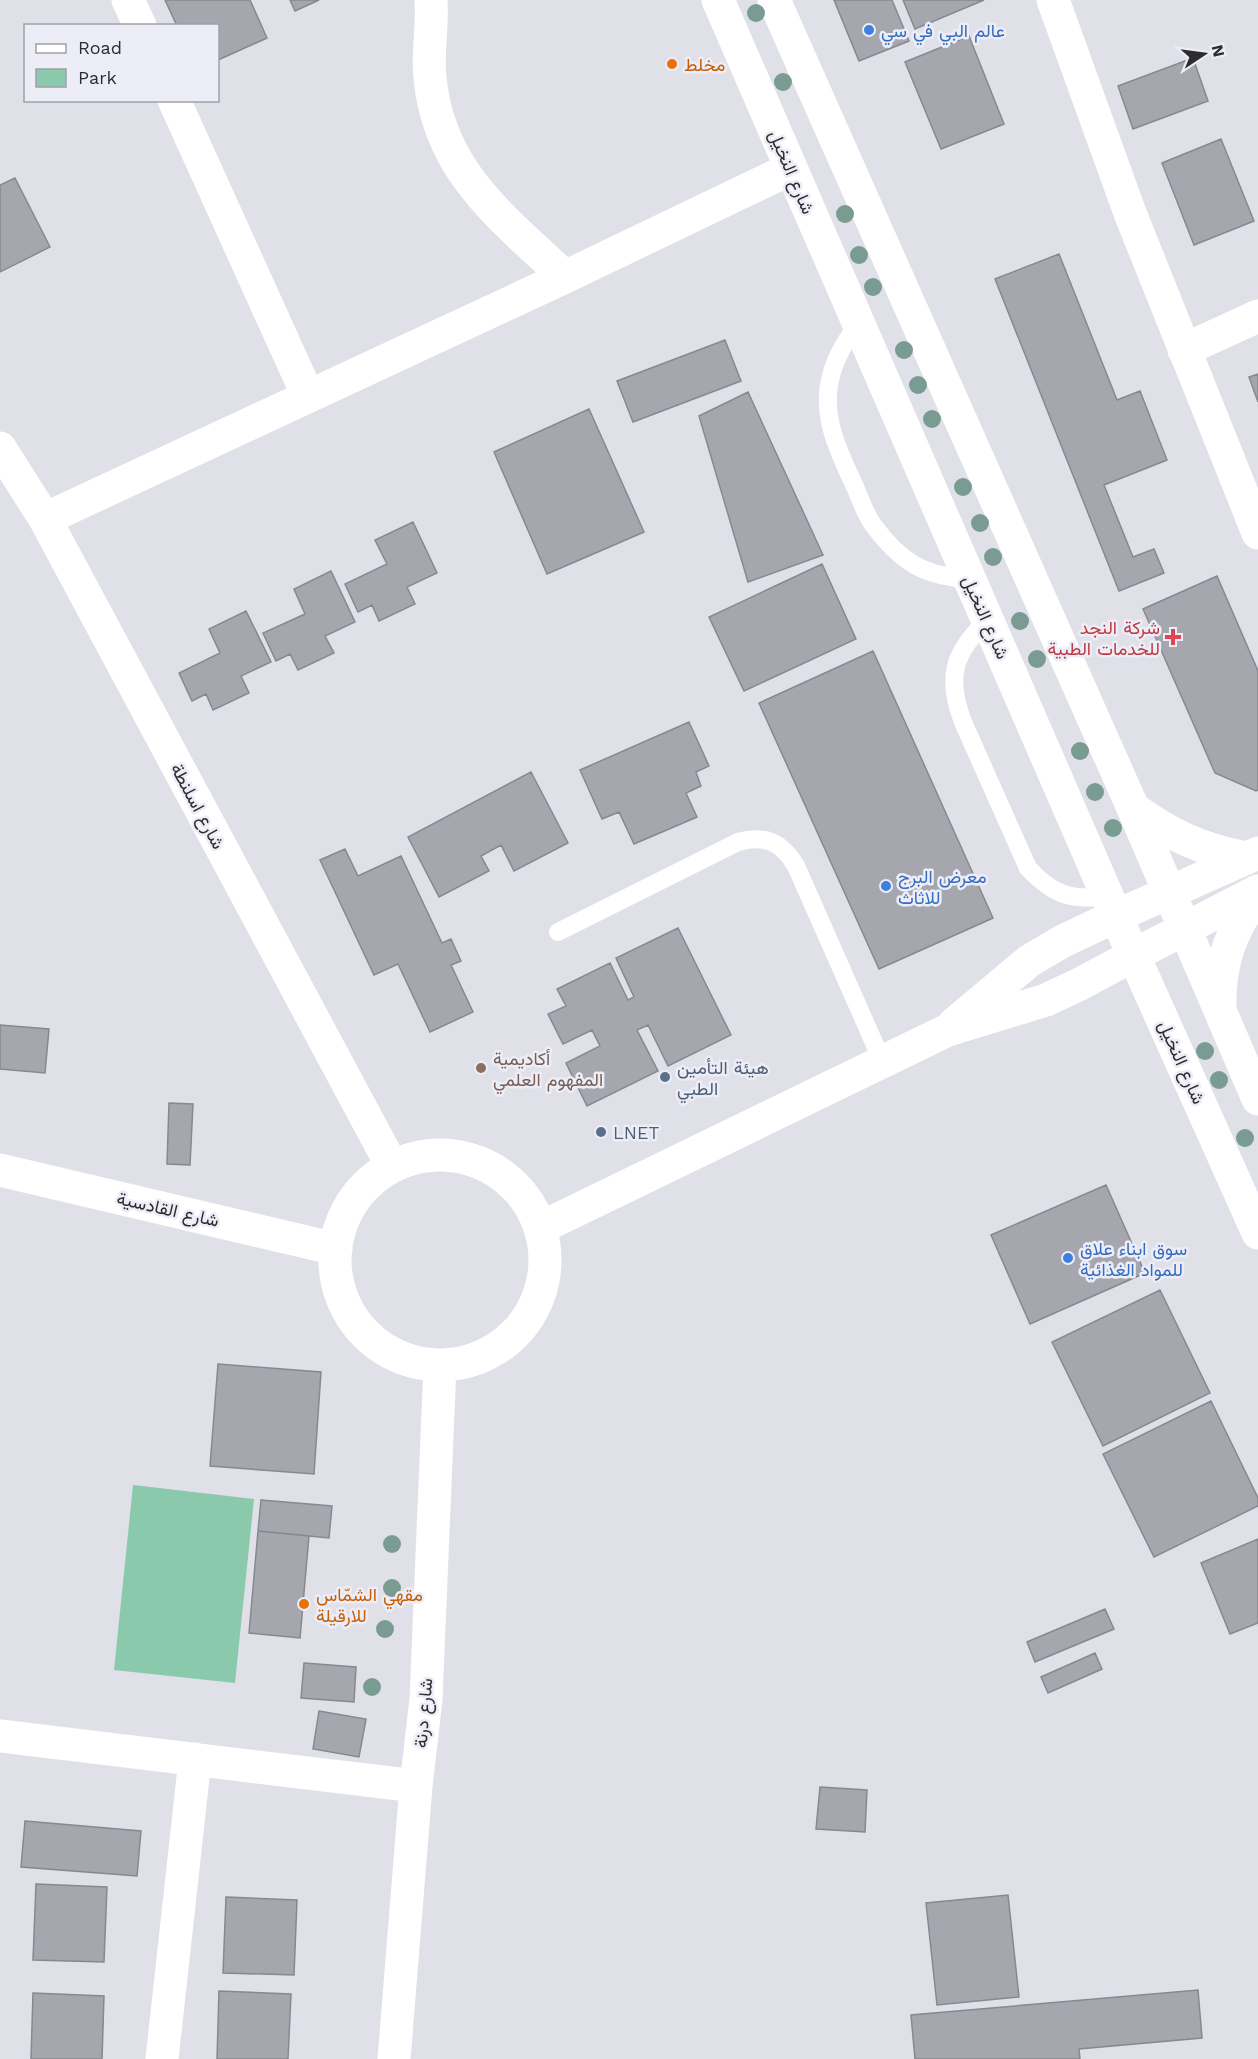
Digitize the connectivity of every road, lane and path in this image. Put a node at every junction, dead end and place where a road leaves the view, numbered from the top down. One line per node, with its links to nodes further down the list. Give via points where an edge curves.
1 (128, 0): 6 (street)
2 (432, 0): 9 (street, via 429,76 447,146 475,189)
3 (718, 0): 8 (street, شارع النخيل)
4 (774, 0): 19 (street)
5 (1053, 0): 12 (street)
6 (139, 24)
7 (175, 102): 13 (street)
8 (790, 169): 9 (street); 11 (street, شارع النخيل)
9 (566, 277): 13 (street)
10 (1258, 316): 12 (street)
11 (858, 324): 17 (street, شارع النخيل); 17 (lane, via 844,343 828,386 831,432 840,454 872,524 891,547 914,564 941,576)
12 (1184, 350): 16 (street)
13 (308, 396): 15 (street)
14 (0, 448): 15 (street, شارع اسلنطة)
15 (45, 519): 32 (street, شارع اسلنطة)
16 (1258, 533)
17 (970, 580): 18 (street, شارع النخيل)
18 (988, 620): 24 (street, شارع النخيل); 24 (lane, via 971,635 959,655 954,677 955,701 963,722 1028,868 1044,885 1064,895)
19 (1132, 808): 20 (street, via 1186,841 1215,852); 22 (street)
20 (1252, 856): 22 (street)
21 (1258, 891): 25 (street)
22 (1168, 892): 24 (street); 25 (street)
23 (1258, 896): 28 (street, via 1234,931 1225,957)
24 (1112, 906): 27 (street, شارع النخيل); 29 (street, via 1029,961)
25 (1184, 929): 27 (street); 28 (street)
26 (558, 932): 30 (lane, via 738,842 751,838 778,844 796,866)
27 (1134, 955): 29 (street, via 1046,1000); 35 (street, شارع النخيل)
28 (1220, 1011): 31 (street)
29 (948, 1030): 30 (street)
30 (883, 1062): 34 (street)
31 (1258, 1099)
32 (392, 1166): 34 (street, via 416,1157 442,1155 468,1158 492,1168 513,1184 529,1204); 36 (street, via 359,1192 340,1228)
33 (0, 1170): 36 (street, شارع القادسية)
34 (540, 1228): 37 (street, via 545,1256 543,1284 532,1311 516,1334 494,1351 468,1362)
35 (1258, 1233)
36 (336, 1249): 37 (street, via 336,1274 342,1298 360,1327 392,1353 415,1362)
37 (440, 1365): 40 (street, شارع درنة, via 426,1699)
38 (0, 1736): 39 (street)
39 (195, 1760): 40 (street); 41 (street)
40 (416, 1786): 42 (street, شارع درنة)
41 (162, 2059)
42 (394, 2059)

